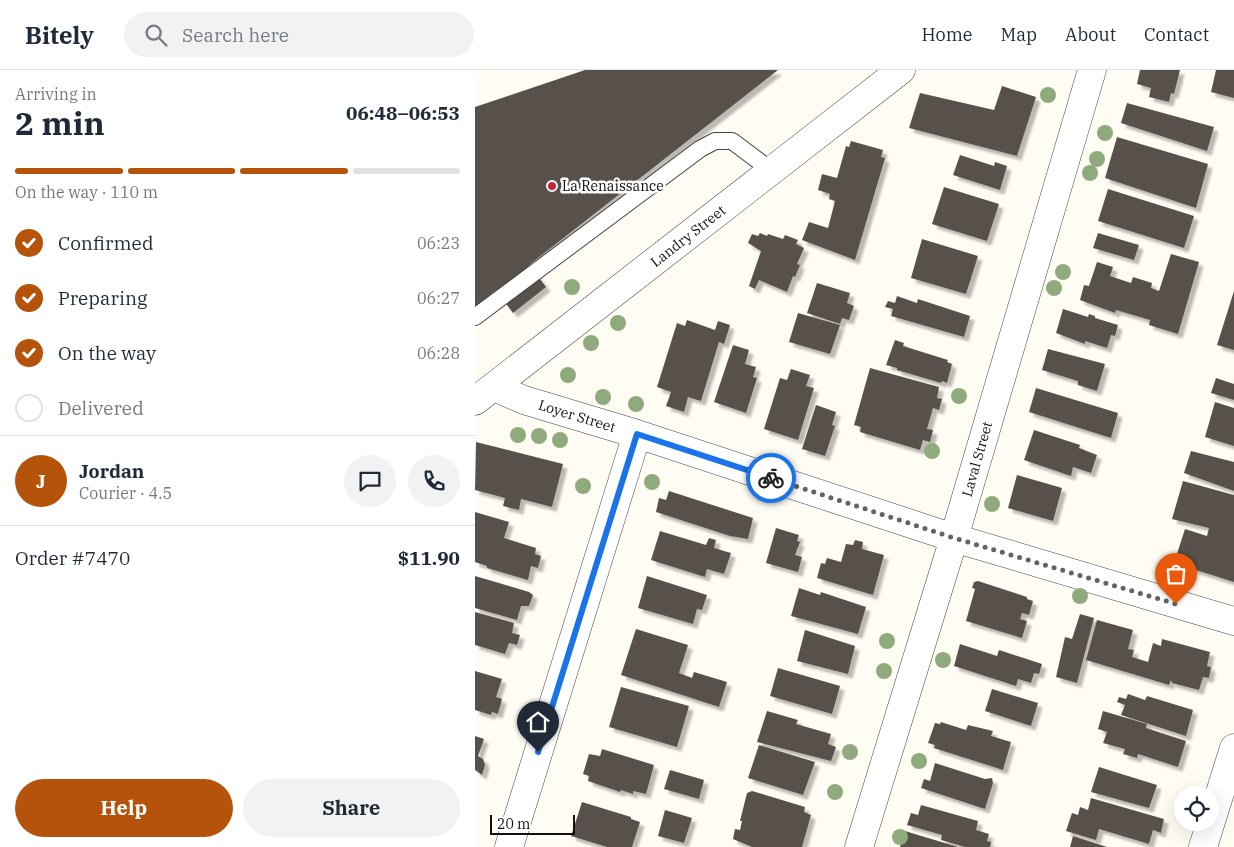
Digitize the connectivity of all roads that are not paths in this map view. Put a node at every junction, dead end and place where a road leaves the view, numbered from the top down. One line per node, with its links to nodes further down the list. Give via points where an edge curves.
1 (901, 70): 3 (street, Landry Street)
2 (1092, 70): 7 (street, Laval Street)
3 (772, 171): 4 (lane, via 732,141 715,141); 5 (street, Landry Street)
4 (475, 317)
5 (485, 394): 6 (street, Loyer Street, via 524,400)
6 (637, 434): 7 (street, Loyer Street); 10 (street)
7 (954, 538): 8 (street, Loyer Street); 11 (street, Laval Street)
8 (1234, 621)
9 (1234, 748): 12 (street)
10 (509, 847)
11 (859, 847)
12 (1203, 847)

